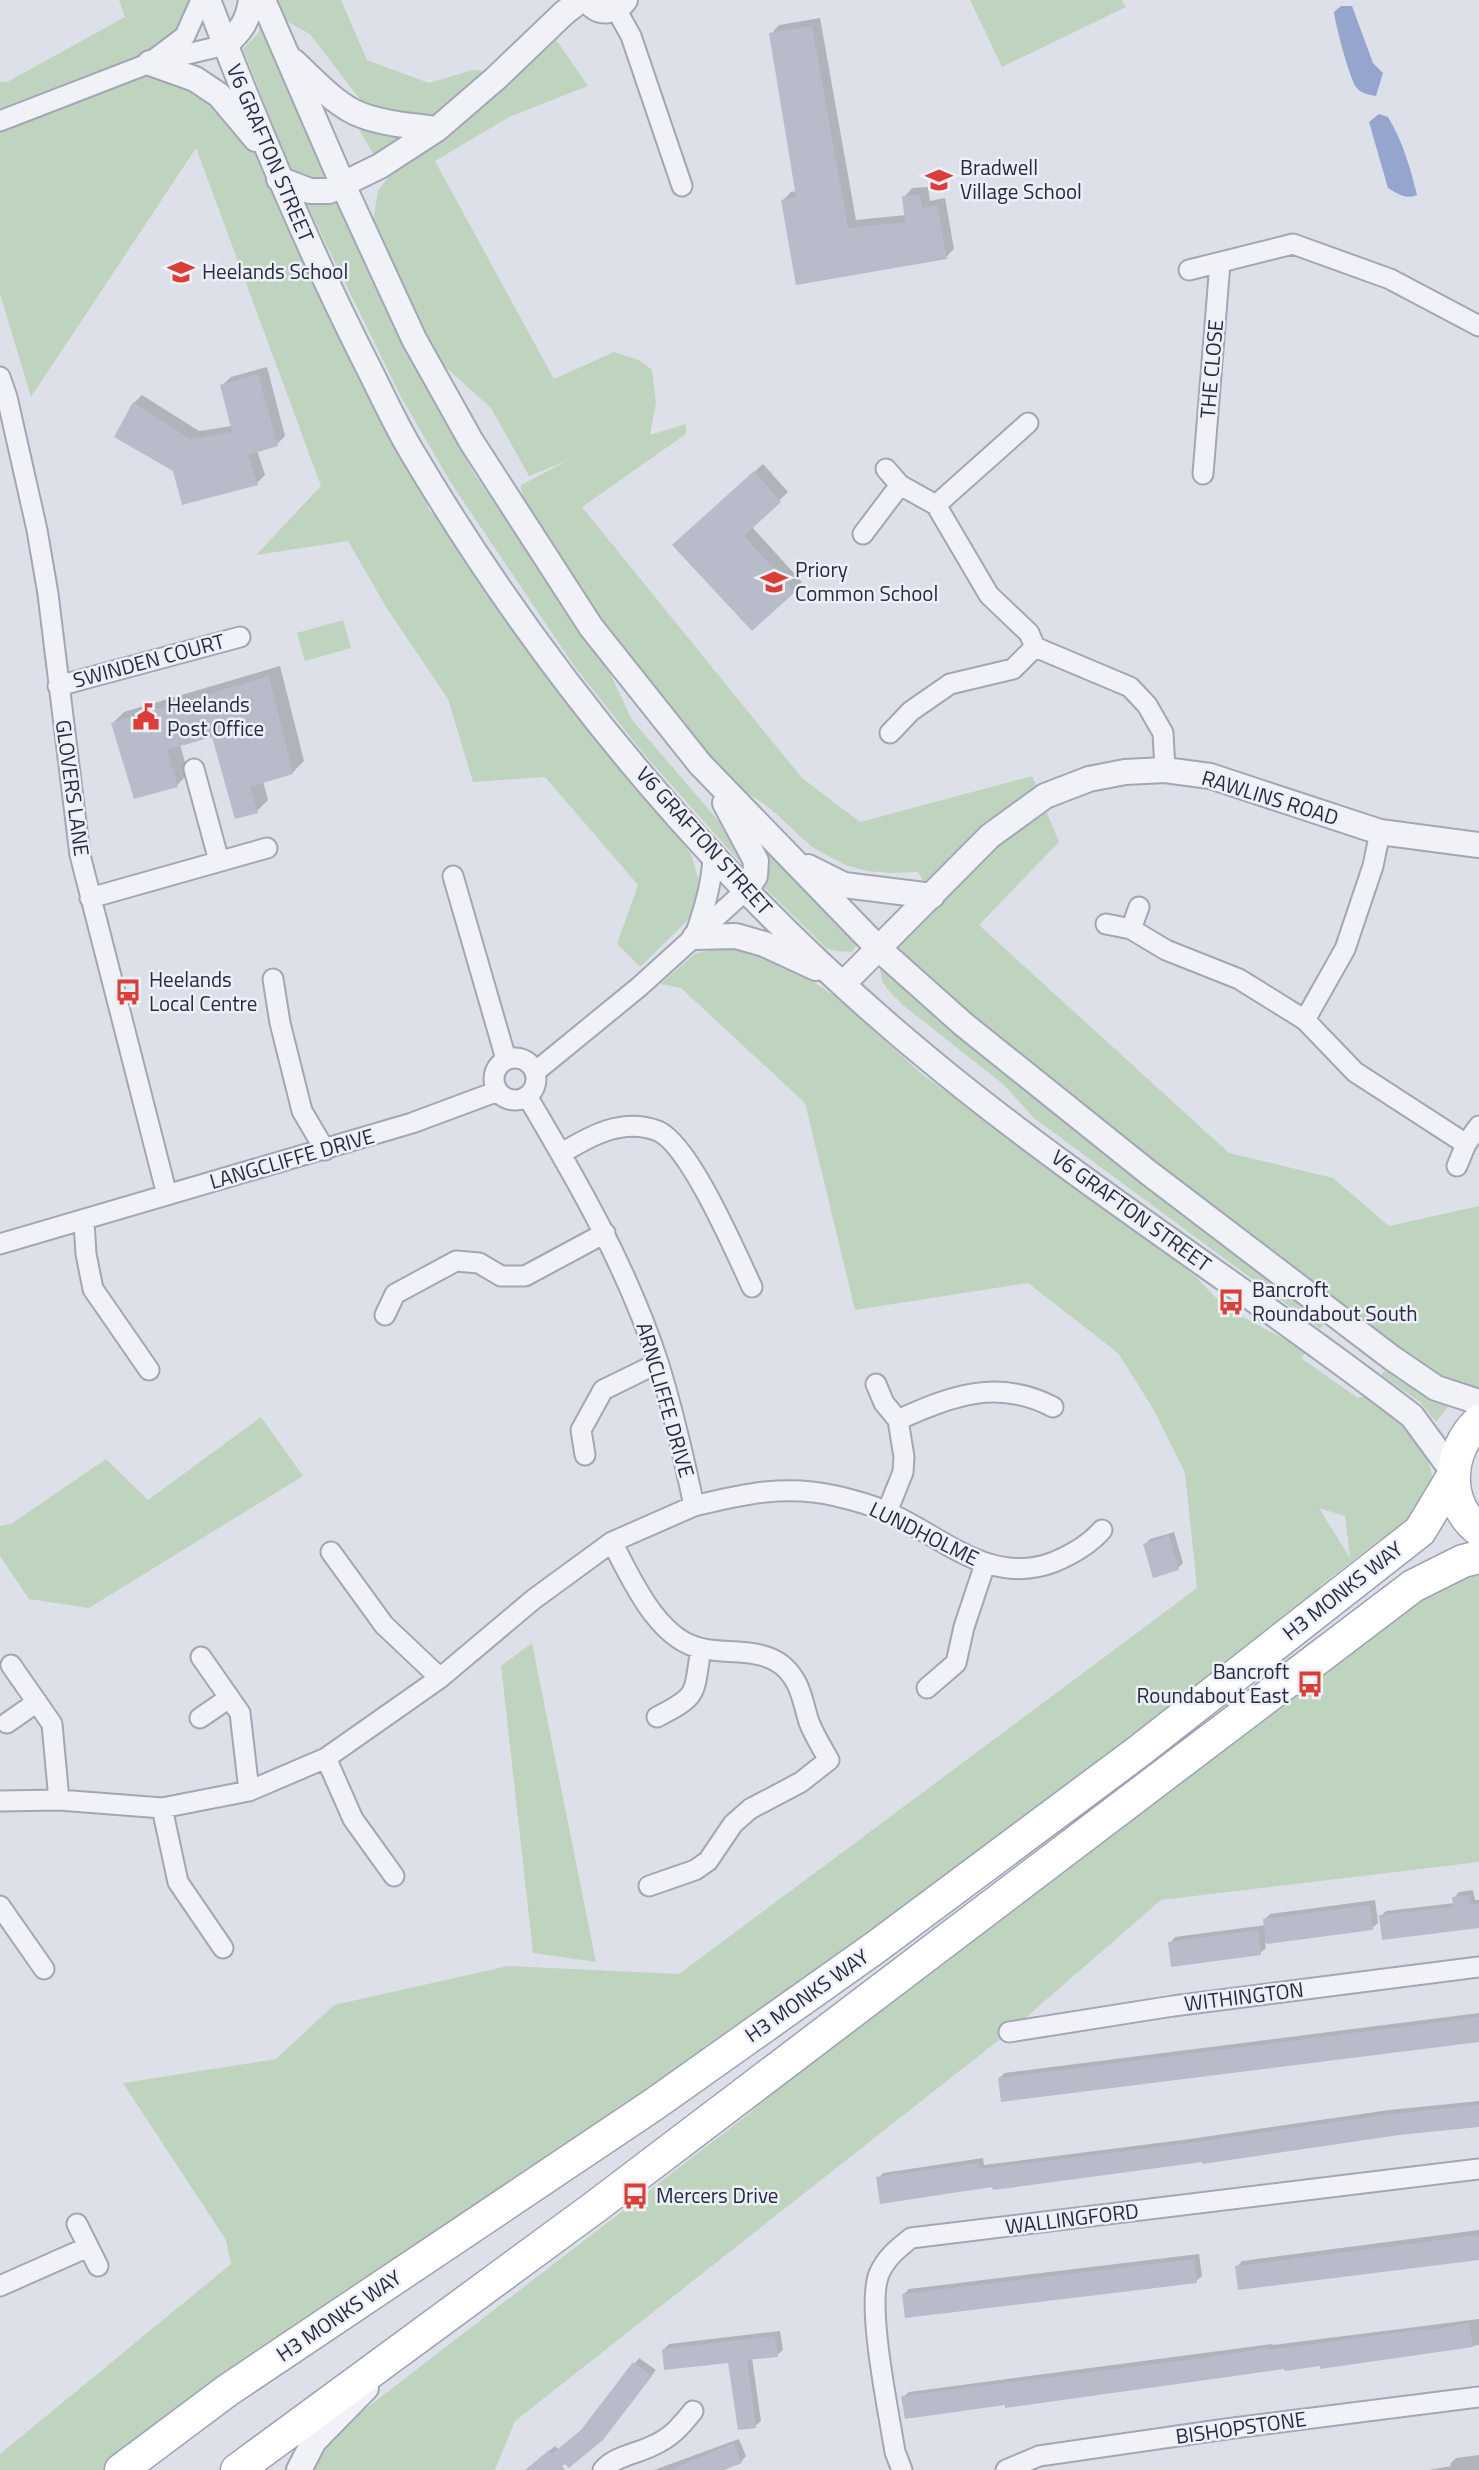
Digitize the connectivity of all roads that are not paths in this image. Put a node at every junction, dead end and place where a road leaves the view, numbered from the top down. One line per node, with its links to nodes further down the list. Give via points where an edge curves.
1 (201, 0): 10 (street, via 186,36)
2 (208, 0): 8 (street, V6 GRAFTON STREET)
3 (251, 0): 8 (street, via 246,23)
4 (263, 0): 9 (street, V6 GRAFTON STREET)
5 (581, 0): 12 (street)
6 (588, 0): 7 (street, via 601,10)
7 (620, 4): 16 (street)
8 (225, 45): 10 (street); 13 (street, V6 GRAFTON STREET)
9 (287, 56): 12 (street, via 360,115); 15 (street, V6 GRAFTON STREET)
10 (150, 63): 11 (street); 13 (street, via 195,79 219,96)
11 (0, 121)
12 (437, 129): 15 (street)
13 (268, 152): 14 (street, V6 GRAFTON STREET)
14 (279, 179): 15 (street, via 310,191 329,191); 37 (street, V6 GRAFTON STREET, via 409,448 475,554 542,650)
15 (342, 185): 31 (street, V6 GRAFTON STREET, via 414,339 491,473 591,627)
16 (682, 186)
17 (1220, 263): 18 (street); 19 (street, via 1293,244 1390,279); 23 (street, THE CLOSE)
18 (1189, 270)
19 (1479, 326)
20 (0, 377): 29 (street, GLOVERS LANE, via 37,530 55,636)
21 (1028, 423): 25 (street)
22 (886, 469): 24 (street)
23 (1203, 474)
24 (900, 485): 25 (street); 26 (street)
25 (936, 505): 28 (street, via 989,594 1029,632)
26 (863, 534)
27 (240, 637): 29 (street, SWINDEN COURT)
28 (1035, 647): 30 (street, via 1013,669 950,684 911,711); 33 (street, via 1130,687 1163,733)
29 (58, 686): 43 (street, GLOVERS LANE)
30 (890, 733)
31 (700, 764): 38 (street, V6 GRAFTON STREET); 41 (street, via 756,861 755,876)
32 (194, 769): 39 (street)
33 (1166, 770): 34 (street, RAWLINS ROAD, via 1210,776); 42 (street, RAWLINS ROAD, via 1089,779 1045,796 990,836)
34 (1380, 832): 35 (street, RAWLINS ROAD); 51 (street, via 1345,949)
35 (1479, 845)
36 (267, 848): 39 (street)
37 (713, 856): 41 (street, V6 GRAFTON STREET); 47 (street, via 713,874)
38 (792, 859): 42 (street, via 844,885); 48 (street, V6 GRAFTON STREET)
39 (219, 861): 43 (street)
40 (453, 876): 52 (street)
41 (745, 891): 47 (street); 50 (street, V6 GRAFTON STREET)
42 (932, 896): 48 (street, RAWLINS ROAD)
43 (90, 898): 61 (street, GLOVERS LANE)
44 (1139, 906): 46 (street)
45 (1106, 925): 46 (street)
46 (1131, 929): 51 (street, via 1166,950 1239,979)
47 (695, 937): 50 (street, via 736,936 764,944); 53 (street)
48 (879, 949): 50 (street, RAWLINS ROAD); 70 (street, V6 GRAFTON STREET, via 984,1041 1149,1173 1392,1358 1436,1388)
49 (272, 979): 58 (street, via 302,1111)
50 (839, 981): 75 (street, V6 GRAFTON STREET, via 944,1072 1412,1416)
51 (1304, 1020): 57 (street, via 1355,1072)
52 (506, 1059): 53 (street, via 522,1059); 54 (street, via 495,1072)
53 (535, 1072): 55 (street, via 535,1085)
54 (498, 1091): 55 (street, via 508,1098); 58 (street, LANGCLIFFE DRIVE)
55 (527, 1096): 59 (street, ARNCLIFFE DRIVE)
56 (1479, 1126): 57 (street)
57 (1466, 1144): 60 (street)
58 (325, 1150): 61 (street, LANGCLIFFE DRIVE)
59 (562, 1153): 63 (street, ARNCLIFFE DRIVE); 65 (street, via 613,1128 638,1126 661,1132 693,1167)
60 (1457, 1166)
61 (167, 1195): 62 (street, LANGCLIFFE DRIVE)
62 (84, 1221): 64 (street, LANGCLIFFE DRIVE); 68 (street, via 93,1289)
63 (605, 1233): 66 (street, via 525,1276 501,1276 479,1263 456,1261 395,1294); 67 (street, ARNCLIFFE DRIVE)
64 (0, 1244)
65 (752, 1287)
66 (385, 1314)
67 (658, 1363): 74 (street, via 603,1390 581,1430); 76 (street, ARNCLIFFE DRIVE)
68 (149, 1370)
69 (876, 1384): 72 (street, via 884,1404)
70 (1479, 1402)
71 (1053, 1407): 72 (street, via 1038,1399 991,1391 942,1400)
72 (898, 1420): 77 (street, via 903,1472)
73 (1479, 1421): 75 (main road, H3 MONKS WAY, via 1457,1450)
74 (585, 1455)
75 (1453, 1474): 79 (main road, via 1458,1502); 114 (main road, H3 MONKS WAY, via 1420,1531 1096,1783 653,2105 228,2390)
76 (694, 1506): 77 (street, LUNDHOLME, via 746,1493 793,1490 836,1496); 80 (street, ARNCLIFFE DRIVE)
77 (887, 1512): 83 (street, LUNDHOLME)
78 (1102, 1530): 83 (street, LUNDHOLME, via 1092,1542 1049,1564 1018,1570)
79 (1479, 1530)
80 (612, 1542): 84 (street, via 654,1616); 87 (street, ARNCLIFFE DRIVE)
81 (331, 1552): 87 (street, via 384,1625)
82 (1479, 1557): 111 (main road, H3 MONKS WAY, via 1413,1586 1355,1628 693,2134)
83 (985, 1564): 88 (street, via 956,1663)
84 (701, 1649): 91 (street, via 694,1693 687,1702); 100 (street, via 759,1654 780,1664 803,1694 809,1723 829,1760 801,1782 750,1809 733,1824 708,1861)
85 (201, 1657): 89 (street)
86 (11, 1665): 90 (street)
87 (440, 1678): 94 (street, ARNCLIFFE DRIVE)
88 (927, 1688)
89 (229, 1698): 92 (street); 95 (street, via 240,1713)
90 (37, 1702): 93 (street); 96 (street, via 52,1724)
91 (657, 1717)
92 (200, 1718)
93 (7, 1723)
94 (326, 1758): 95 (street, ARNCLIFFE DRIVE); 99 (street, via 353,1818)
95 (249, 1791): 98 (street, ARNCLIFFE DRIVE)
96 (59, 1800): 97 (street, ARNCLIFFE DRIVE); 98 (street, ARNCLIFFE DRIVE)
97 (0, 1801)
98 (162, 1808): 102 (street, via 178,1882)
99 (394, 1876)
100 (649, 1886)
101 (0, 1906): 104 (street)
102 (223, 1948)
103 (1479, 1967): 105 (street, WITHINGTON)
104 (44, 1969)
105 (1009, 2032)
106 (1479, 2169): 118 (street, WALLINGFORD, via 911,2238 890,2254 878,2276 873,2306 895,2452)
107 (77, 2224): 108 (street)
108 (88, 2247): 109 (street); 110 (street)
109 (98, 2266)
110 (0, 2286)
111 (411, 2342): 115 (main road, H3 MONKS WAY); 116 (street, via 314,2441)
112 (1479, 2398): 119 (street, BISHOPSTONE, via 1040,2456)
113 (693, 2410): 117 (street, via 675,2434)
114 (121, 2470)
115 (237, 2470)
116 (299, 2470)
117 (603, 2470)
118 (902, 2470)
119 (1006, 2470)

